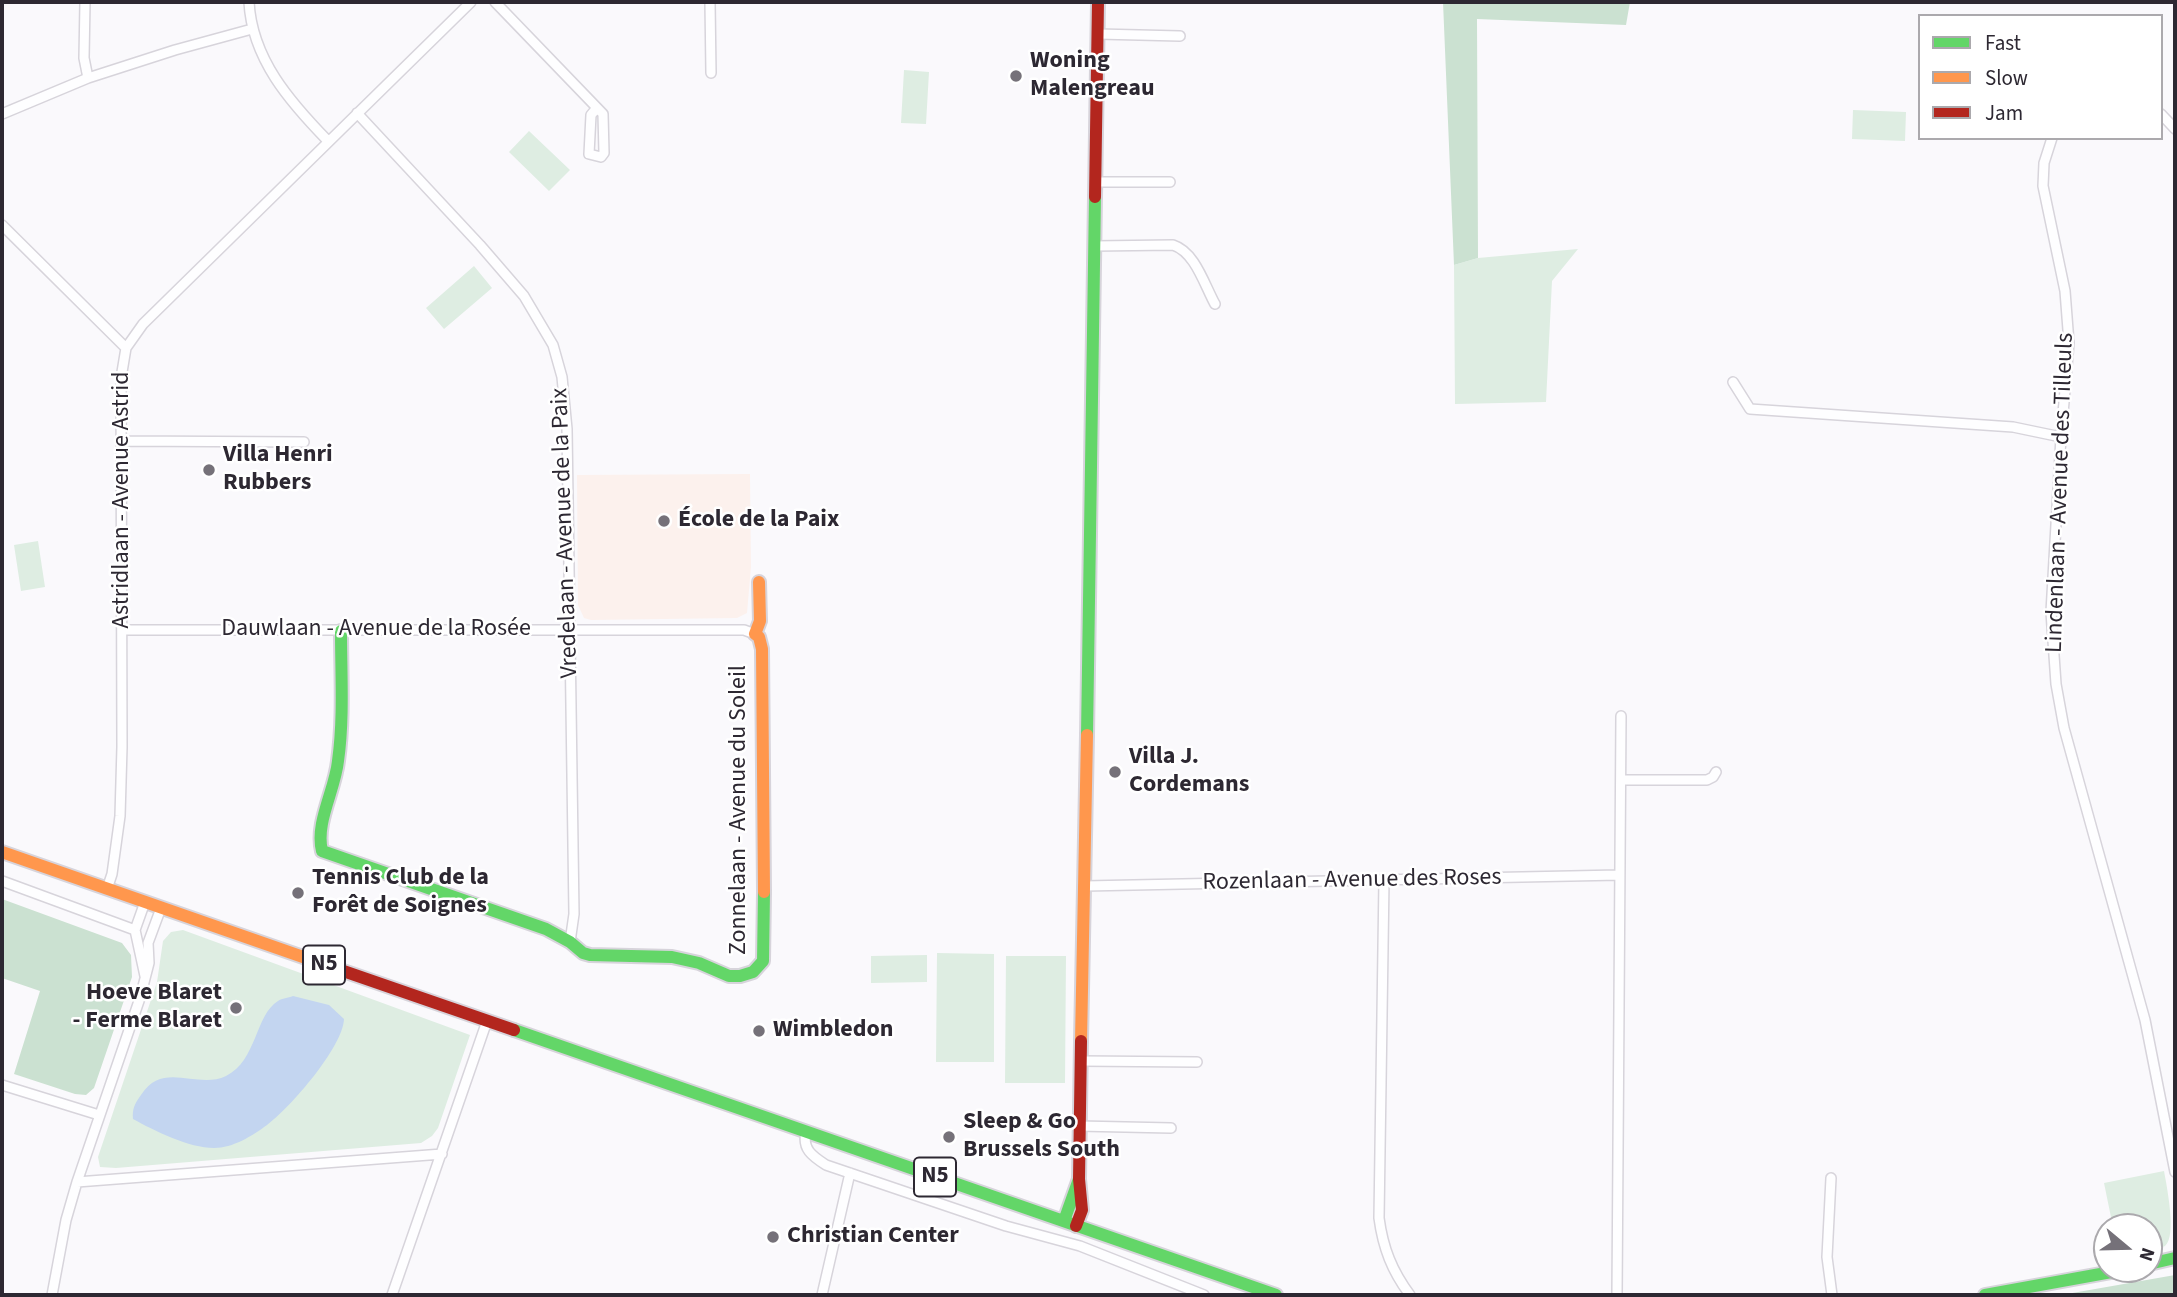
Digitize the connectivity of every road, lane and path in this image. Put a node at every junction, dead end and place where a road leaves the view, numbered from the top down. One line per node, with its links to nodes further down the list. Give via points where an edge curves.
1 (85, 2): 11 (street)
2 (248, 2): 7 (street)
3 (471, 2): 13 (street, Astridlaan - Avenue Astrid)
4 (495, 2): 12 (street)
5 (710, 2): 10 (street)
6 (1098, 2): 8 (street)
7 (252, 29): 11 (street); 18 (street, via 273,76 292,104)
8 (1098, 34): 9 (street); 19 (street)
9 (1180, 36)
10 (711, 73)
11 (89, 78): 14 (street)
12 (596, 109): 12 (street, via 591,115 589,154 601,158 603,114)
13 (357, 113): 18 (street, Astridlaan - Avenue Astrid); 30 (street, Vredelaan - Avenue de la Paix, via 524,296 553,345 562,377 566,429)
14 (2, 114)
15 (2163, 116): 16 (street)
16 (2175, 129)
17 (2051, 140): 26 (street, Lindenlaan - Avenue des Tilleuls, via 2043,186 2068,321)
18 (328, 141): 24 (street, Astridlaan - Avenue Astrid, via 143,324)
19 (1095, 182): 20 (street); 22 (street)
20 (1170, 182)
21 (2, 225): 24 (street)
22 (1094, 246): 23 (street, via 1183,248); 41 (street)
23 (1214, 304)
24 (126, 348): 27 (street, Astridlaan - Avenue Astrid)
25 (1733, 382): 26 (street, via 1749,409 2013,426)
26 (2060, 437): 57 (street, Lindenlaan - Avenue des Tilleuls, via 2051,612 2056,684 2064,728 2145,1020)
27 (121, 440): 28 (street); 31 (street, Astridlaan - Avenue Astrid)
28 (304, 442)
29 (759, 582): 33 (street, Zonnelaan - Avenue du Soleil, via 760,621)
30 (569, 629): 32 (street, Dauwlaan - Avenue de la Rosée); 33 (street, Dauwlaan - Avenue de la Rosée, via 744,630); 46 (street, Vredelaan - Avenue de la Paix, via 574,914)
31 (122, 630): 32 (street, Dauwlaan - Avenue de la Rosée); 42 (street, Astridlaan - Avenue Astrid, via 120,804)
32 (341, 631): 46 (street, via 341,744 319,839 322,851 546,929)
33 (755, 634): 46 (street, Zonnelaan - Avenue du Soleil, via 762,649 762,964 755,971 728,976 701,963 660,955 590,955)
34 (1621, 716): 36 (street)
35 (1716, 772): 36 (street, via 1707,780)
36 (1621, 780): 38 (street)
37 (2, 852): 42 (street, N5)
38 (1619, 875): 39 (street, Rozenlaan - Avenue des Roses); 69 (street)
39 (1384, 880): 41 (street, Rozenlaan - Avenue des Roses); 68 (street, via 1379,1218 1385,1252)
40 (2, 881): 45 (street)
41 (1085, 887): 49 (street)
42 (107, 889): 43 (street, N5)
43 (145, 902): 44 (street, N5); 45 (street)
44 (161, 908): 47 (street, via 148,943); 48 (street, N5)
45 (135, 930): 47 (street)
46 (570, 942)
47 (145, 976): 52 (street)
48 (487, 1021): 55 (street, N5); 56 (street)
49 (1081, 1061): 50 (street); 53 (street)
50 (1197, 1062)
51 (2, 1085): 52 (street)
52 (99, 1115): 60 (street)
53 (1079, 1126): 54 (street); 61 (street, via 1079,1179)
54 (1171, 1128)
55 (806, 1132): 58 (street, via 804,1142 813,1157); 61 (street, N5)
56 (442, 1154): 60 (street); 64 (street)
57 (2175, 1172)
58 (850, 1173): 65 (street); 66 (street, via 1080,1247)
59 (1831, 1178): 70 (street, via 1827,1256)
60 (77, 1182): 63 (street)
61 (1070, 1224): 67 (street, N5)
62 (2093, 1275): 71 (street)
63 (52, 1295)
64 (392, 1295)
65 (822, 1295)
66 (1204, 1295)
67 (1276, 1295)
68 (1410, 1295)
69 (1617, 1295)
70 (1832, 1295)
71 (1985, 1295)

